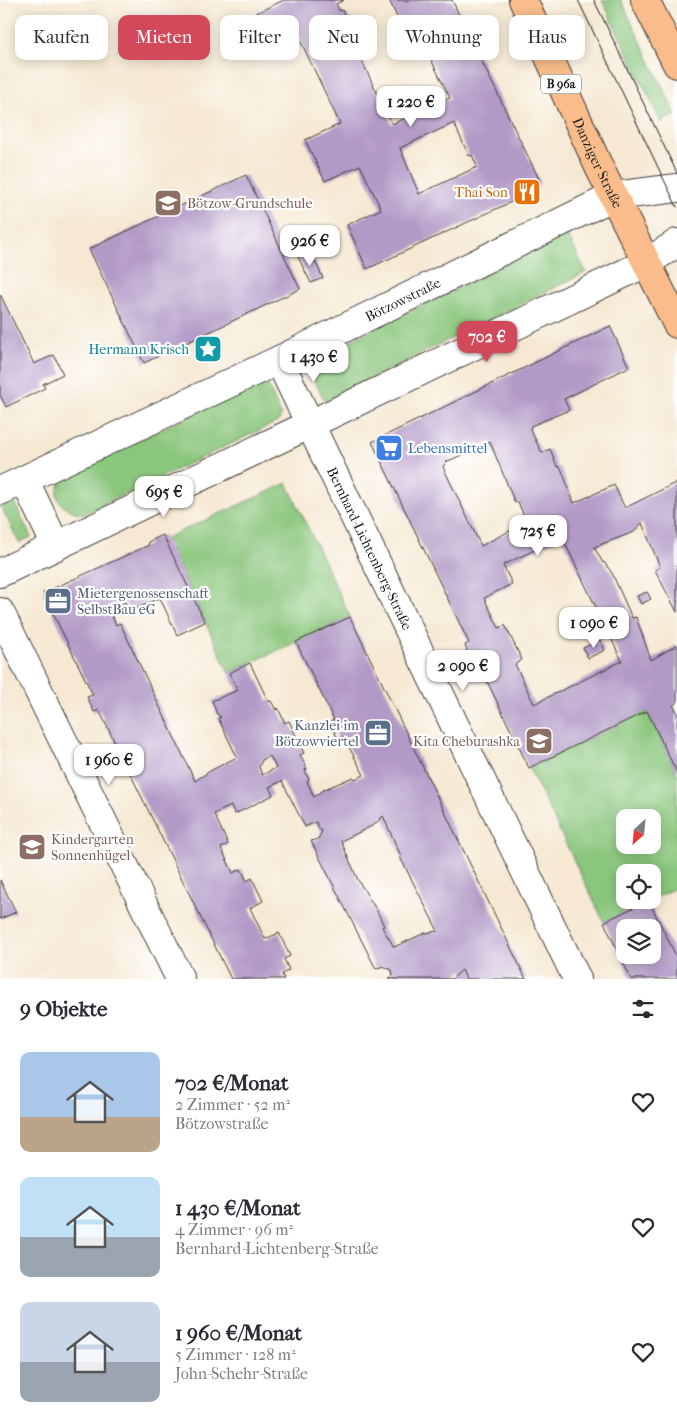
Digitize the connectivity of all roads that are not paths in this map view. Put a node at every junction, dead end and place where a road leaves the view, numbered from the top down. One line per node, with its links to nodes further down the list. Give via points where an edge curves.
1 (523, 0): 5 (main road, Danziger Straße / B 96a)
2 (645, 0): 3 (main road)
3 (677, 64)
4 (677, 188): 5 (street, Bötzowstraße)
5 (614, 196): 7 (main road, Danziger Straße / B 96a); 9 (street, Bötzowstraße)
6 (677, 243): 7 (street)
7 (646, 263): 8 (main road, Danziger Straße / B 96a); 10 (street)
8 (677, 324)
9 (279, 360): 10 (street, Bernhard-Lichtenberg-Straße); 11 (street, Bötzowstraße)
10 (310, 424): 13 (street); 17 (street, Bernhard-Lichtenberg-Straße)
11 (25, 480): 12 (street, Bötzowstraße); 13 (street)
12 (0, 491)
13 (56, 546): 14 (street)
14 (0, 573)
15 (0, 612): 16 (street)
16 (180, 979)
17 (577, 979)

